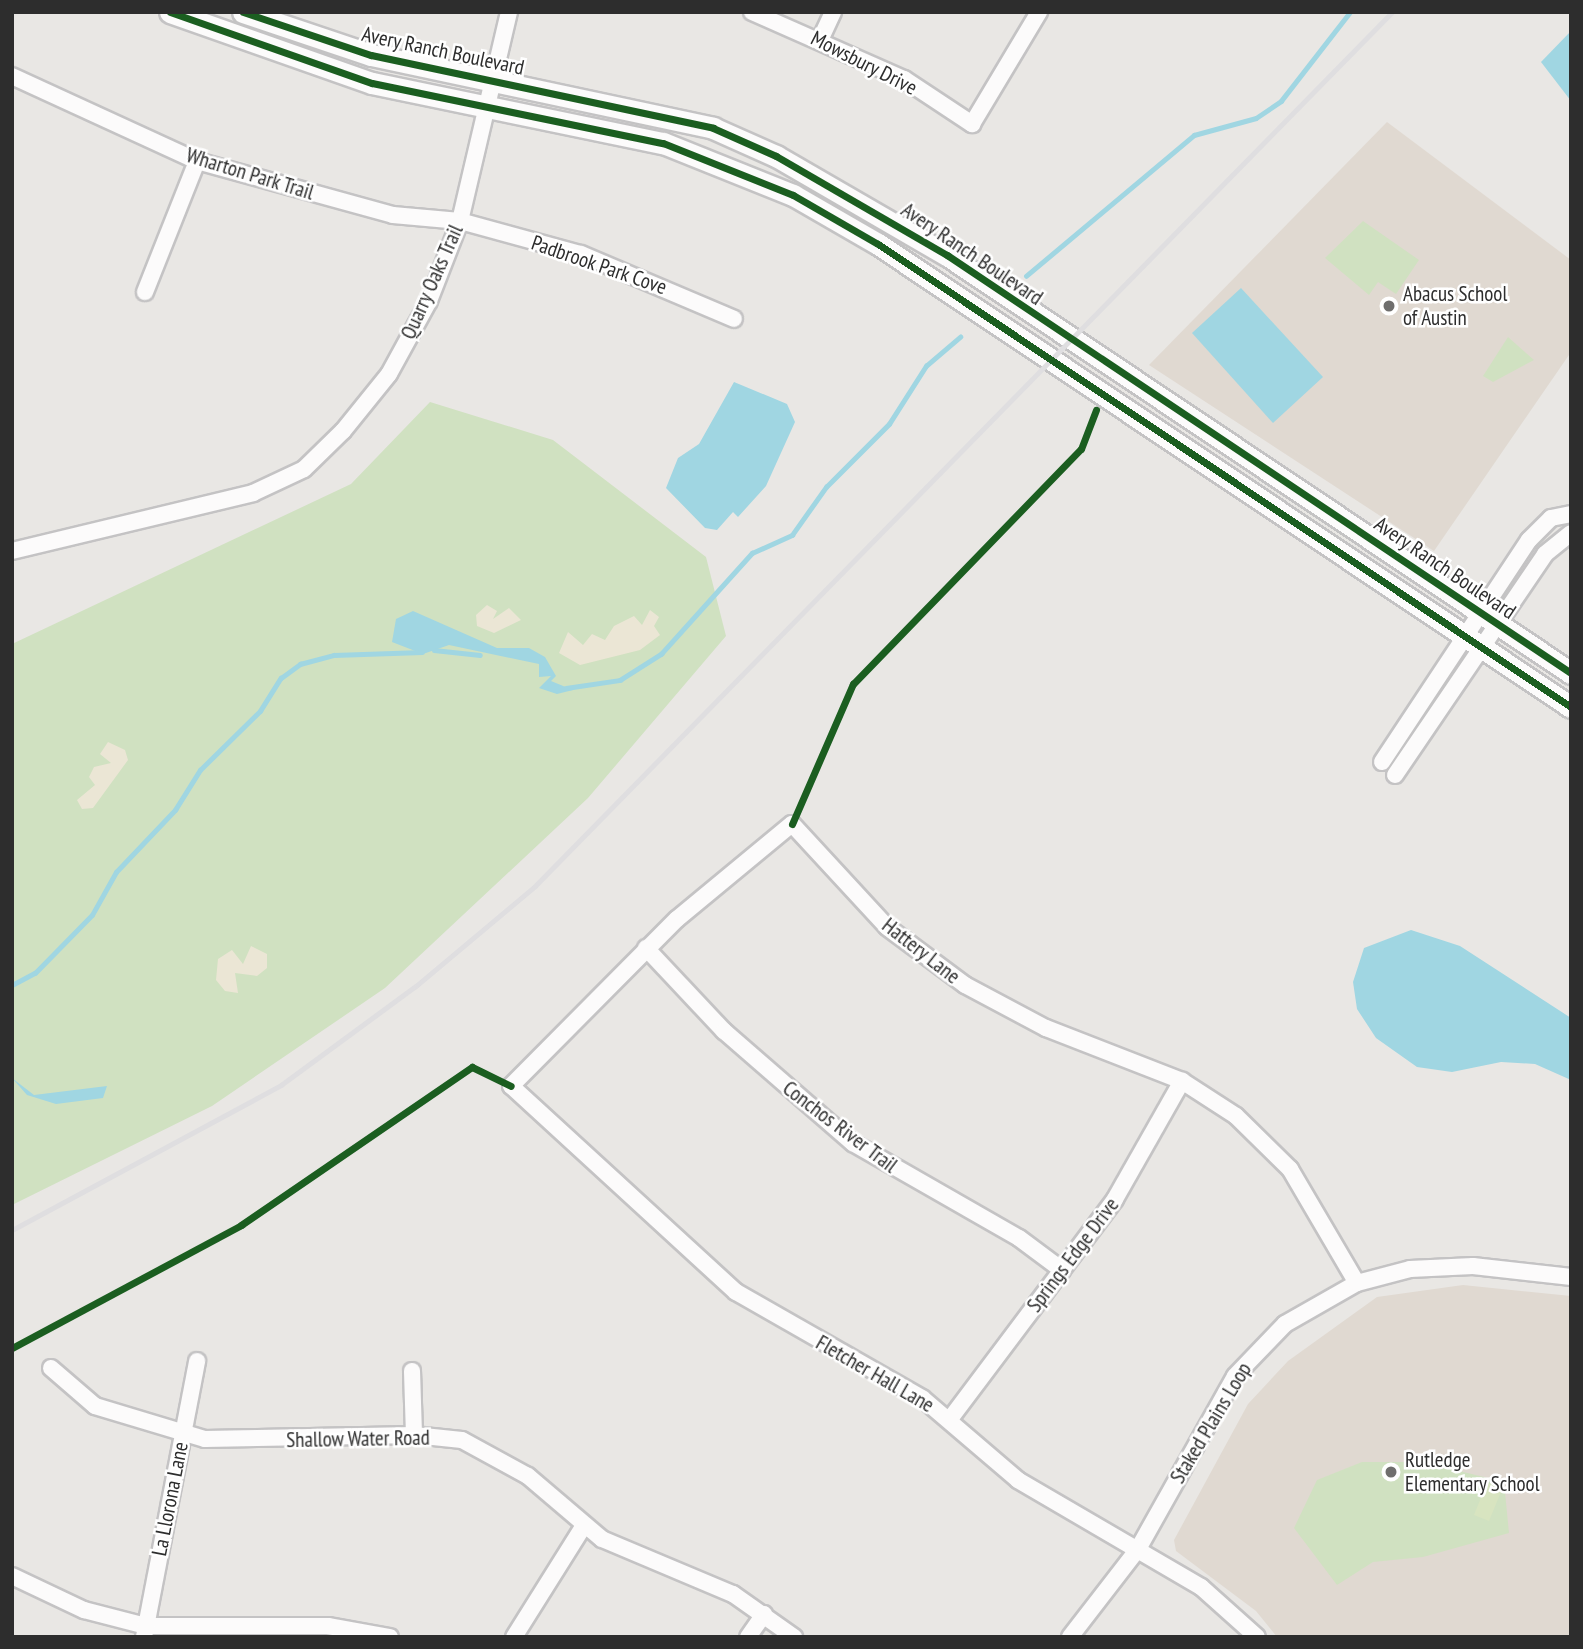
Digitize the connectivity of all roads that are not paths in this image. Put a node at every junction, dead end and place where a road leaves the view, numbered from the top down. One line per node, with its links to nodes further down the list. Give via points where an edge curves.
1 (170, 12): 10 (main road, Avery Ranch Boulevard, via 372,83)
2 (243, 12): 9 (main road, Avery Ranch Boulevard, via 371,55)
3 (509, 12): 9 (street, Quarry Oaks Trail)
4 (752, 12): 7 (street, Mowsbury Drive)
5 (833, 12): 7 (street)
6 (1039, 12): 7 (street, Mowsbury Drive, via 972,124 904,79)
7 (821, 38)
8 (12, 76): 11 (street, Wharton Park Trail)
9 (493, 80): 10 (street, Quarry Oaks Trail); 18 (main road, Avery Ranch Boulevard, via 713,128 823,180 947,255)
10 (488, 106): 12 (street, Quarry Oaks Trail); 20 (main road, Avery Ranch Boulevard, via 663,142 793,195 878,244)
11 (197, 161): 12 (street, Wharton Park Trail, via 393,215); 13 (street)
12 (460, 221): 14 (street, Padbrook Park Cove, via 581,254); 17 (street, Quarry Oaks Trail, via 429,301 389,374 304,469 253,494 166,520 81,531)
13 (145, 292)
14 (734, 319)
15 (1571, 514): 18 (street, via 1542,524)
16 (1571, 533): 19 (street, via 1550,548)
17 (12, 551)
18 (1479, 613): 19 (main road, Avery Ranch Boulevard); 20 (street)
19 (1499, 626): 21 (street); 22 (main road, Avery Ranch Boulevard)
20 (1463, 635): 21 (main road, Avery Ranch Boulevard); 24 (street)
21 (1484, 648): 23 (main road, Avery Ranch Boulevard); 25 (street)
22 (1571, 673)
23 (1571, 706)
24 (1381, 762)
25 (1395, 775)
26 (646, 948): 27 (street, Hattery Lane, via 792,824 887,927 956,979 1046,1028); 28 (street, Hattery Lane); 29 (street, Conchos River Trail, via 724,1031 853,1143 1019,1238)
27 (1182, 1082): 29 (street, Springs Edge Drive, via 1140,1162); 31 (street, Hattery Lane, via 1236,1116 1290,1169)
28 (511, 1086): 35 (street, Fletcher Hall Lane, via 736,1292)
29 (1062, 1270): 35 (street, Springs Edge Drive)
30 (1571, 1277): 31 (street, Staked Plains Loop, via 1455,1266)
31 (1356, 1283): 39 (street, Staked Plains Loop, via 1285,1324 1248,1360)
32 (197, 1361): 36 (street, La Llorona Lane)
33 (51, 1368): 36 (street, Shallow Water Road, via 95,1406)
34 (412, 1371): 37 (street)
35 (950, 1419): 39 (street, Fletcher Hall Lane, via 1018,1480)
36 (182, 1433): 37 (street, Shallow Water Road, via 234,1441); 42 (street, La Llorona Lane)
37 (414, 1435): 38 (street, Shallow Water Road, via 462,1440 495,1454)
38 (583, 1527): 41 (street, Shallow Water Road); 44 (street)
39 (1138, 1549): 47 (street, Staked Plains Loop); 48 (street, Fletcher Hall Lane, via 1201,1587)
40 (12, 1576): 42 (street, via 83,1610)
41 (764, 1614): 45 (street); 46 (street, Shallow Water Road)
42 (145, 1631): 43 (street, via 328,1626)
43 (390, 1637)
44 (514, 1637)
45 (748, 1637)
46 (794, 1637)
47 (1070, 1637)
48 (1257, 1637)

